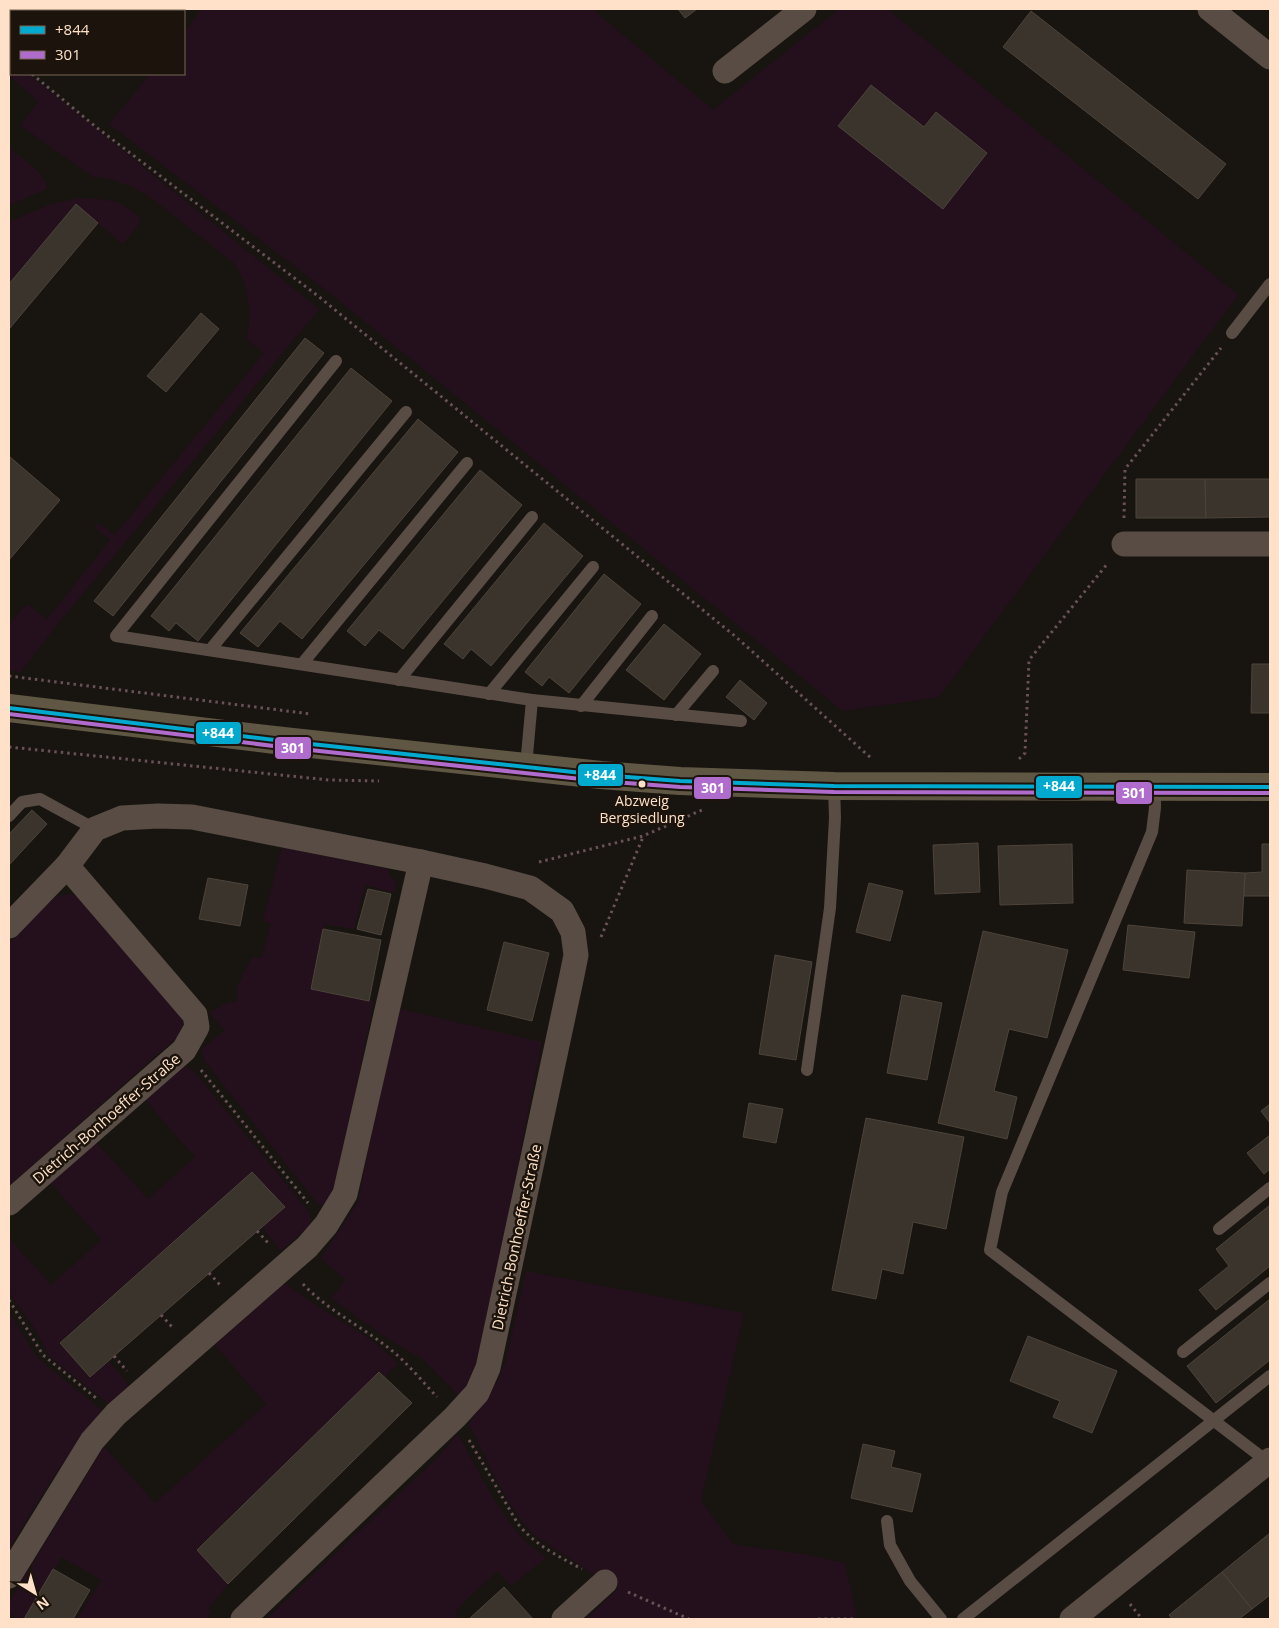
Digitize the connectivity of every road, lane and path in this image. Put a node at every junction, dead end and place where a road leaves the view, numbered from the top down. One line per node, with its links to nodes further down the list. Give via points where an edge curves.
1 (804, 9): 4 (street)
2 (1210, 9): 3 (street)
3 (1270, 57)
4 (725, 71)
5 (33, 75): 29 (path, via 96,127 318,296 736,637)
6 (1270, 284): 7 (lane)
7 (1232, 334): 12 (path, via 1125,469)
8 (336, 361): 16 (lane, via 116,636)
9 (406, 412): 16 (lane)
10 (467, 463): 17 (lane)
11 (532, 517): 20 (lane)
12 (1124, 544): 13 (street); 34 (path, via 1029,660 1025,753 1015,762)
13 (1270, 544)
14 (593, 567): 21 (lane)
15 (652, 616): 23 (lane)
16 (210, 650): 17 (lane)
17 (302, 664): 20 (lane)
18 (713, 671): 26 (lane)
19 (9, 676): 25 (path)
20 (399, 680): 21 (lane)
21 (489, 694): 22 (lane)
22 (532, 700): 23 (lane); 30 (lane)
23 (581, 706): 26 (lane)
24 (9, 708): 30 (main road)
25 (316, 714)
26 (676, 715): 27 (lane)
27 (741, 721)
28 (9, 747): 31 (path, via 301,778)
29 (874, 760)
30 (526, 766): 32 (main road)
31 (385, 781)
32 (713, 782): 33 (main road); 39 (path, via 718,803)
33 (834, 786): 34 (main road); 46 (lane, via 830,908)
34 (1014, 786): 35 (main road)
35 (1155, 787): 36 (main road); 58 (lane, via 1152,832 1002,1192 990,1250)
36 (1270, 787)
37 (9, 816): 38 (lane, via 22,802 40,799)
38 (95, 829): 40 (street, Dietrich-Bonhoeffer-Straße, via 122,818 192,817); 42 (street)
39 (643, 836): 41 (path); 44 (path)
40 (421, 862): 49 (street, via 346,1194); 57 (street, Dietrich-Bonhoeffer-Straße, via 530,888 562,911 573,932 576,955 488,1368 477,1394)
41 (532, 864)
42 (67, 866): 43 (street); 45 (street, Dietrich-Bonhoeffer-Straße, via 195,1015 197,1027)
43 (9, 926)
44 (599, 942)
45 (184, 1050): 48 (street, Dietrich-Bonhoeffer-Straße, via 119,1114); 49 (path)
46 (807, 1070)
47 (1270, 1188): 50 (lane)
48 (17, 1202)
49 (326, 1225): 51 (street)
50 (1218, 1229)
51 (286, 1265): 56 (street); 57 (path, via 321,1301 387,1347)
52 (1270, 1283): 54 (lane)
53 (9, 1300): 56 (path, via 43,1355)
54 (1183, 1352)
55 (1270, 1376): 58 (lane)
56 (116, 1414): 61 (street, via 92,1441)
57 (456, 1417): 62 (path, via 527,1535); 63 (street, Dietrich-Bonhoeffer-Straße)
58 (1214, 1420): 59 (lane); 69 (lane)
59 (1269, 1461): 70 (street)
60 (887, 1521): 68 (lane, via 890,1545 910,1581)
61 (9, 1576)
62 (605, 1582): 64 (street); 65 (path)
63 (243, 1619)
64 (564, 1619)
65 (689, 1619)
66 (818, 1619): 67 (path)
67 (857, 1619)
68 (941, 1619)
69 (963, 1619)
70 (1072, 1619)

